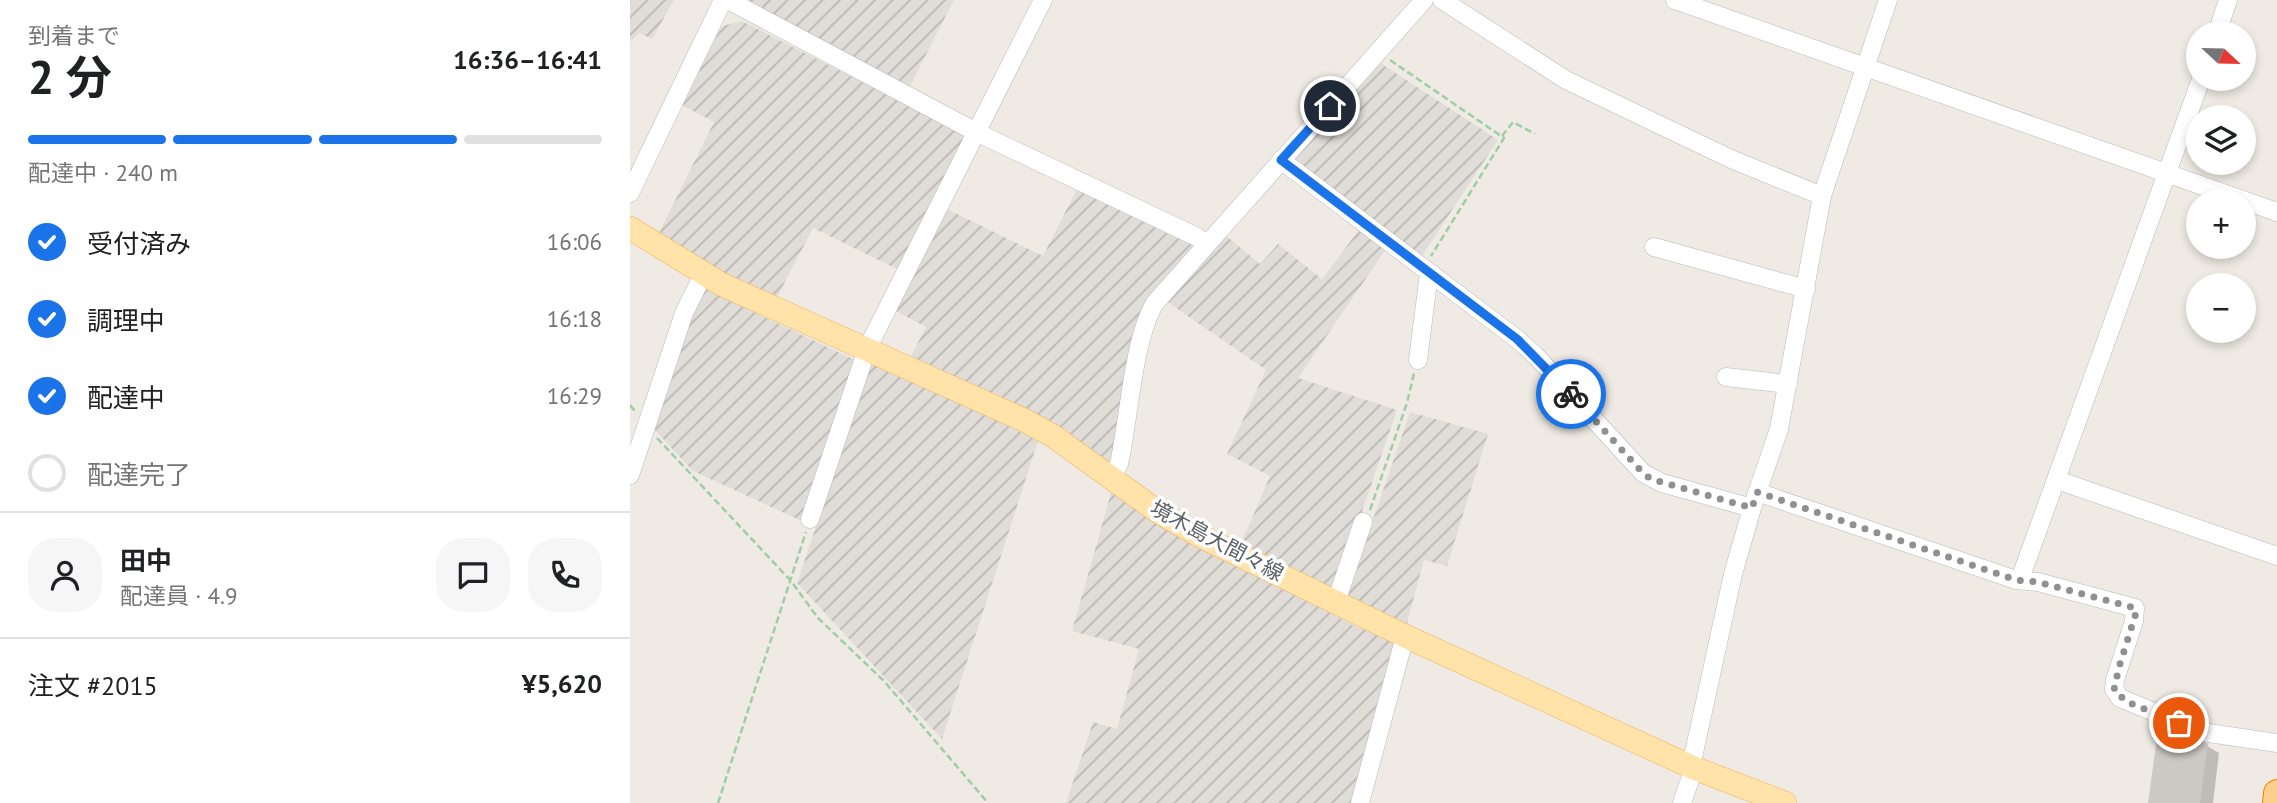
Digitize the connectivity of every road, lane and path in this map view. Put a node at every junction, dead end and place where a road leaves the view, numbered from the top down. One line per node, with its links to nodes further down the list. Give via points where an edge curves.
1 (725, 0): 12 (street); 17 (street)
2 (1043, 0): 12 (street)
3 (1442, 0): 18 (street, via 1566,80 1731,159)
4 (1675, 0): 10 (street)
5 (1888, 0): 10 (street)
6 (2228, 0): 8 (street)
7 (1416, 2): 9 (street)
8 (2221, 21)
9 (1378, 52): 14 (path); 15 (street)
10 (1864, 66): 16 (street); 18 (street)
11 (2197, 91): 16 (street)
12 (976, 132): 21 (street); 26 (street)
13 (1535, 134): 14 (path, via 1513,122)
14 (1502, 136): 23 (path)
15 (1281, 160): 21 (street); 23 (street)
16 (2167, 173): 19 (street); 33 (street)
17 (630, 193)
18 (1822, 196): 25 (street)
19 (2277, 212)
20 (630, 228): 24 (main road, 境木島大間々線)
21 (1206, 244): 32 (street, via 1149,313 1119,464)
22 (1654, 247): 25 (street)
23 (1428, 271): 27 (street); 34 (street, via 1535,355 1643,473 1662,483)
24 (703, 275): 26 (main road, 境木島大間々線); 30 (street, via 684,313)
25 (1806, 289): 29 (street)
26 (867, 349): 32 (main road, 境木島大間々線, via 1026,421); 35 (street)
27 (1418, 360): 36 (path)
28 (1726, 377): 29 (street)
29 (1788, 384): 34 (street, via 1775,444)
30 (647, 427): 31 (street); 39 (path)
31 (630, 475)
32 (1111, 478): 40 (main road, 境木島大間々線, via 1178,524)
33 (2057, 480): 37 (street); 38 (street)
34 (1754, 500): 38 (street); 43 (street, via 1733,574)
35 (810, 519): 39 (path)
36 (1363, 522): 40 (street)
37 (2277, 556)
38 (2020, 579): 42 (street, via 2135,608 2115,680 2114,690 2120,698 2202,732)
39 (791, 581): 45 (path); 46 (path, via 818,618 884,681)
40 (1336, 603): 41 (main road, 境木島大間々線)
41 (1405, 636): 43 (main road, 境木島大間々線); 47 (street)
42 (2277, 743)
43 (1694, 768): 48 (street); 49 (main road, 境木島大間々線)
44 (2277, 793): 50 (highway)
45 (718, 803)
46 (988, 803)
47 (1360, 803)
48 (1682, 803)
49 (1785, 803)
50 (2276, 803)

